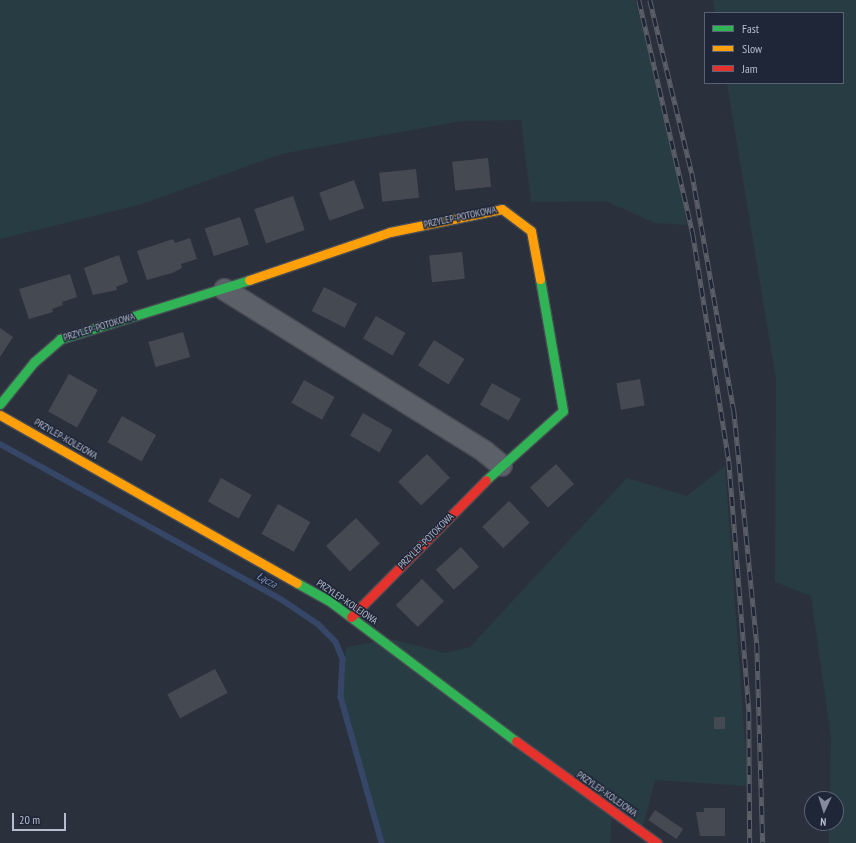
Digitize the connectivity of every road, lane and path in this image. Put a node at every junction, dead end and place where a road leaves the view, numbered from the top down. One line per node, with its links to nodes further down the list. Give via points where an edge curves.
1 (224, 289): 2 (street, PRZYLEP-POTOKOWA, via 60,339 34,362); 4 (street, via 484,451); 4 (street, PRZYLEP-POTOKOWA, via 390,232 502,209 531,231 563,411)
2 (0, 404)
3 (0, 415): 5 (street, PRZYLEP-KOLEJOWA, via 328,600)
4 (502, 465): 5 (street, PRZYLEP-POTOKOWA)
5 (351, 617): 6 (street, PRZYLEP-KOLEJOWA, via 469,703 550,768)
6 (657, 843)

